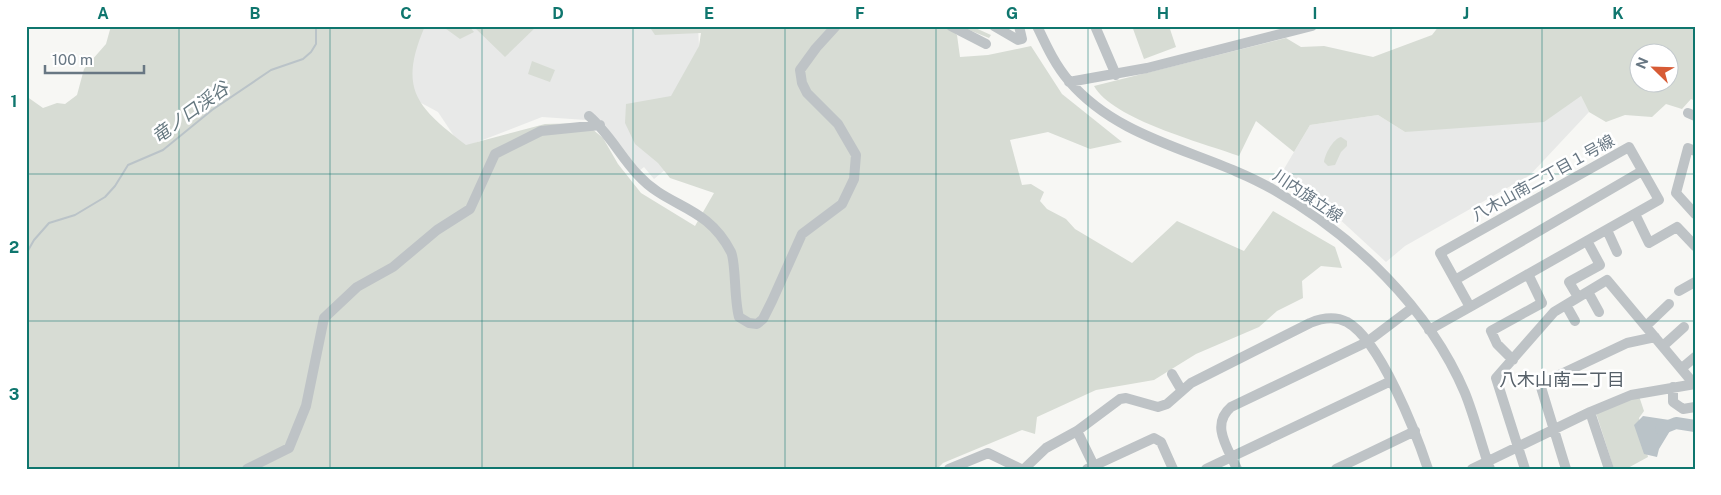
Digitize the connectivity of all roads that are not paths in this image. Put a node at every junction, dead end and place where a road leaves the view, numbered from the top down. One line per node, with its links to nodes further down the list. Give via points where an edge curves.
1 (836, 26): 13 (street, via 800,70 807,93 838,124 856,155 854,179 842,204 802,234 763,319 757,324 739,316 732,254 713,225 637,175)
2 (951, 26): 9 (street)
3 (994, 26): 4 (street, via 1018,40 1022,39)
4 (1019, 26)
5 (1037, 26): 11 (street, 川内旗立線, via 1051,56)
6 (1095, 26): 10 (street)
7 (1312, 26): 8 (street)
8 (1290, 29): 10 (street)
9 (986, 44)
10 (1116, 75): 11 (street)
11 (1069, 82): 31 (street, 川内旗立線, via 1122,125 1252,178 1299,205 1368,260)
12 (589, 116): 13 (street)
13 (600, 125): 57 (street, via 541,131 495,154 470,209 357,288 324,318 306,406 289,448)
14 (1695, 151): 17 (street, via 1688,148 1676,192)
15 (1642, 171): 16 (street, 八木山南二丁目１号線, via 1659,200); 23 (street); 23 (street, 八木山南二丁目１号線, via 1629,146 1440,253)
16 (1635, 214): 18 (street, 八木山南二丁目１号線); 20 (street, via 1649,243 1677,227)
17 (1695, 214)
18 (1607, 230): 19 (street, 八木山南二丁目１号線); 21 (street)
19 (1587, 241): 22 (street, 八木山南二丁目１号線); 27 (street, via 1600,265 1569,282)
20 (1695, 246)
21 (1617, 252)
22 (1528, 274): 30 (street, 八木山南二丁目１号線); 41 (street, via 1542,304 1491,331 1497,344)
23 (1455, 280): 30 (street, 八木山南二丁目１号線)
24 (1695, 282): 26 (street)
25 (1588, 292): 27 (street); 32 (street); 34 (street, via 1607,280)
26 (1680, 292)
27 (1578, 297): 29 (street)
28 (1669, 304): 34 (street)
29 (1566, 305): 33 (street); 41 (street, via 1544,321)
30 (1470, 307): 36 (street, 八木山南二丁目１号線)
31 (1412, 308): 36 (street, 川内旗立線); 38 (street)
32 (1599, 312)
33 (1575, 321)
34 (1646, 326): 37 (street)
35 (1684, 327): 39 (street)
36 (1429, 330): 55 (street, 川内旗立線, via 1465,394)
37 (1655, 337): 39 (street); 51 (street, via 1627,343 1540,384)
38 (1367, 342): 44 (street); 47 (street, via 1349,323 1340,319 1320,319 1191,383); 54 (street, via 1231,406 1224,413 1220,425 1221,435)
39 (1663, 346): 42 (street)
40 (1695, 357): 42 (street)
41 (1513, 360): 53 (street, via 1496,378)
42 (1682, 368): 45 (street)
43 (1172, 374): 47 (street)
44 (1391, 382): 50 (street); 54 (street)
45 (1694, 384): 46 (street)
46 (1673, 387): 48 (street, via 1673,402 1683,409); 49 (street, via 1631,395)
47 (1182, 391): 52 (street, via 1158,407 1120,399)
48 (1695, 407)
49 (1590, 412): 51 (street); 68 (street)
50 (1415, 430): 63 (street); 64 (street)
51 (1554, 430): 53 (street); 67 (street)
52 (1077, 431): 56 (street); 59 (street, via 1046,448)
53 (1518, 447): 55 (street); 66 (street)
54 (1232, 457): 61 (street); 62 (street)
55 (1489, 465): 65 (street)
56 (1090, 467): 60 (street, via 1154,438 1161,442)
57 (247, 469)
58 (949, 469): 59 (street, via 988,453)
59 (1022, 469)
60 (1174, 469)
61 (1206, 469)
62 (1237, 469)
63 (1336, 469)
64 (1428, 469)
65 (1472, 469)
66 (1524, 469)
67 (1566, 469)
68 (1609, 469)

